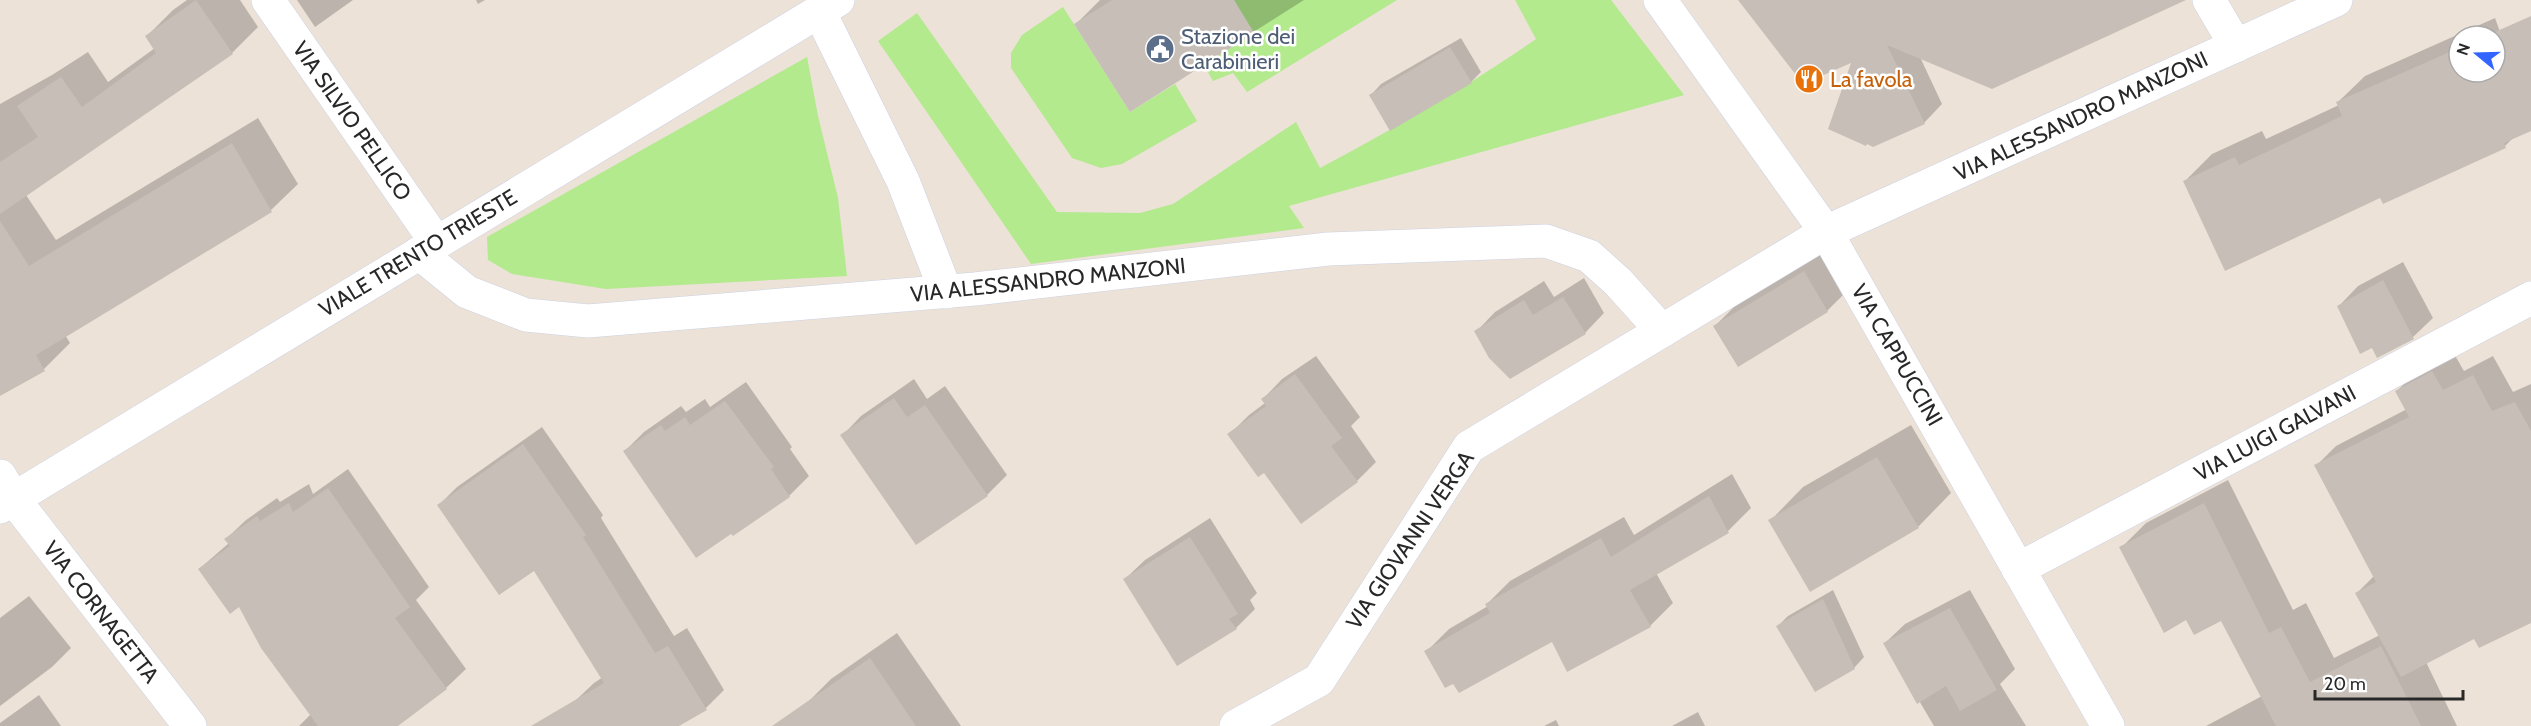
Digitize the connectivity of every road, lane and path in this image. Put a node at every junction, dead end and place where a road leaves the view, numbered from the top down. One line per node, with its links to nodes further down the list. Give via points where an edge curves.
1 (268, 0): 8 (street, VIA SILVIO PELLICO)
2 (1660, 0): 7 (street, VIA CAPPUCCINI)
3 (2209, 0): 6 (street)
4 (2336, 0): 6 (street, VIA ALESSANDRO MANZONI)
5 (831, 3): 8 (street, VIALE TRENTO TRIESTE); 9 (street)
6 (2236, 46): 7 (street, VIA ALESSANDRO MANZONI)
7 (1826, 232): 11 (street, VIA ALESSANDRO MANZONI); 13 (street, VIA CAPPUCCINI)
8 (427, 247): 9 (street, VIA ALESSANDRO MANZONI, via 467,292 526,315 588,321); 12 (street, VIALE TRENTO TRIESTE)
9 (946, 292): 11 (street, VIA ALESSANDRO MANZONI, via 1328,249 1546,241 1589,256)
10 (2531, 298): 13 (street, VIA LUIGI GALVANI)
11 (1662, 331): 15 (street, VIA GIOVANNI VERGA, via 1469,447 1319,680)
12 (4, 493): 14 (street, VIA CORNAGETTA)
13 (2018, 569): 16 (street, VIA CAPPUCCINI)
14 (190, 726)
15 (1236, 726)
16 (2108, 726)

